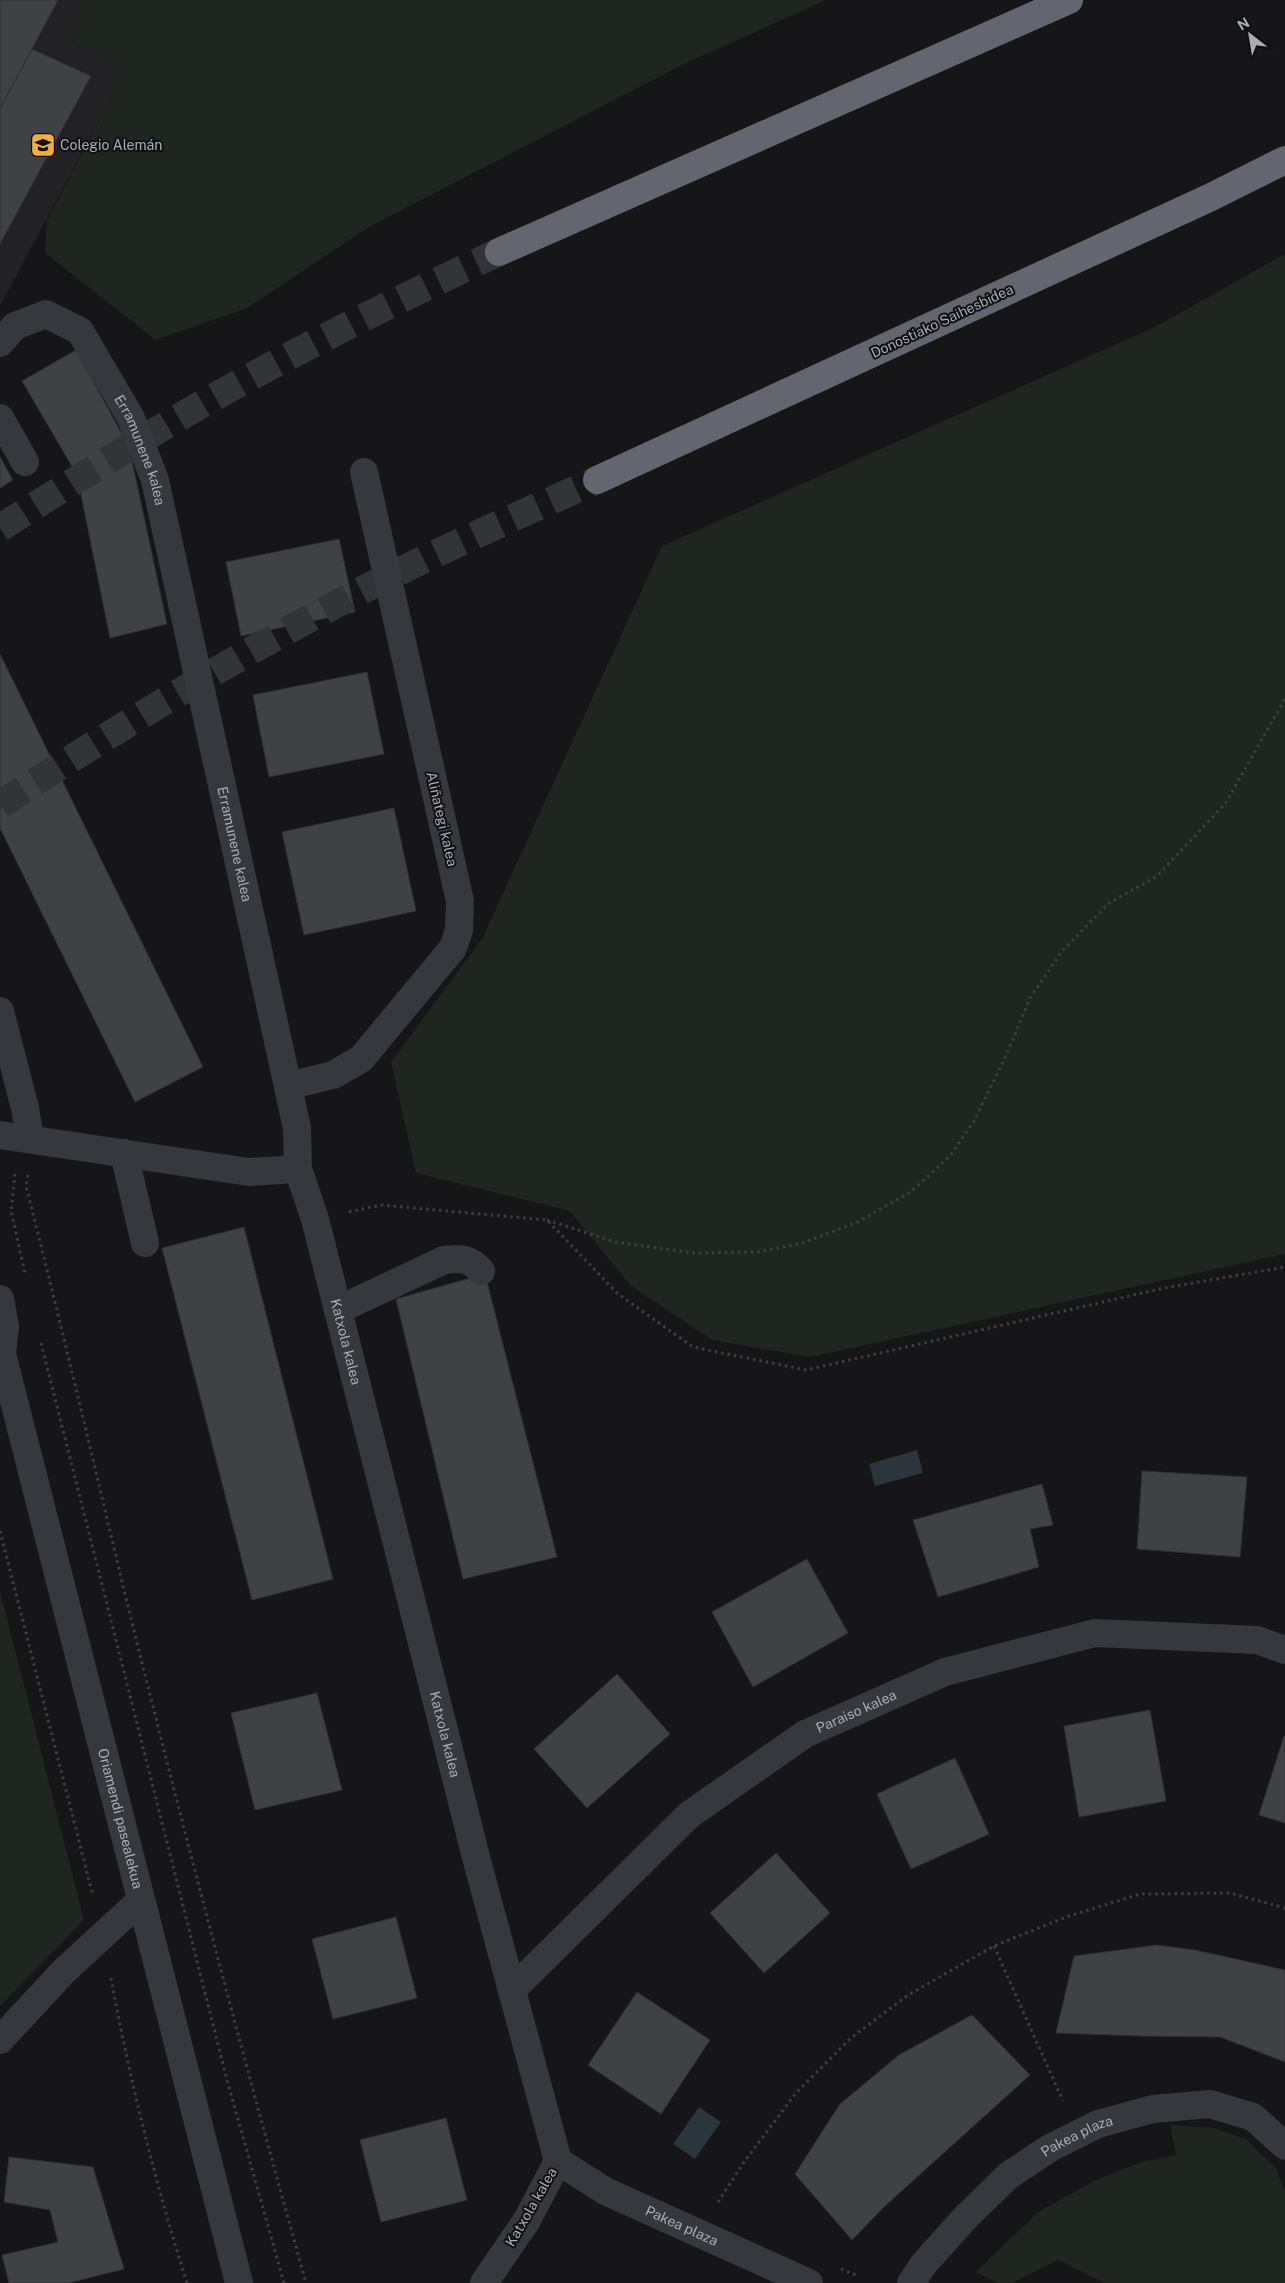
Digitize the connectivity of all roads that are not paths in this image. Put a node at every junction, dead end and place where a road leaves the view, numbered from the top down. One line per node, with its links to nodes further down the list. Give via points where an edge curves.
1 (1069, 0): 3 (highway)
2 (1285, 160): 8 (highway, Donostiako Saihesbidea)
3 (499, 252)
4 (0, 343): 10 (street, Erramunene kalea, via 16,326 46,314 80,331 130,418 152,471)
5 (0, 418): 6 (street)
6 (25, 462)
7 (364, 472): 10 (street, Aliñategi kalea, via 460,901 459,930 453,948 362,1058 333,1075)
8 (596, 480)
9 (0, 1011): 12 (street)
10 (288, 1086): 14 (street, Erramunene kalea, via 297,1128)
11 (0, 1136): 12 (street)
12 (30, 1139): 13 (street)
13 (124, 1153): 14 (street, via 249,1172); 15 (street)
14 (298, 1169): 18 (street, Katxola kalea, via 315,1219)
15 (145, 1243)
16 (481, 1271): 18 (street, via 462,1257 444,1260)
17 (0, 1299): 19 (street, Oriamendi pasealekua, via 5,1328)
18 (338, 1310): 22 (street, Katxola kalea)
19 (1, 1353): 21 (street, Oriamendi pasealekua)
20 (1285, 1650): 22 (street, Paraiso kalea, via 1257,1640 1094,1633 945,1672 805,1734 689,1816)
21 (140, 1901): 23 (street, via 63,1972); 26 (street, Oriamendi pasealekua)
22 (513, 1990): 25 (street, Katxola kalea)
23 (0, 2040)
24 (1285, 2146): 29 (street, Pakea plaza, via 1252,2117 1210,2104 1153,2109 1098,2124 1050,2148 1008,2176 964,2219)
25 (558, 2161): 27 (street, Katxola kalea, via 527,2220); 28 (street, Pakea plaza, via 605,2191)
26 (232, 2281)
27 (484, 2283)
28 (809, 2283)
29 (911, 2283)

